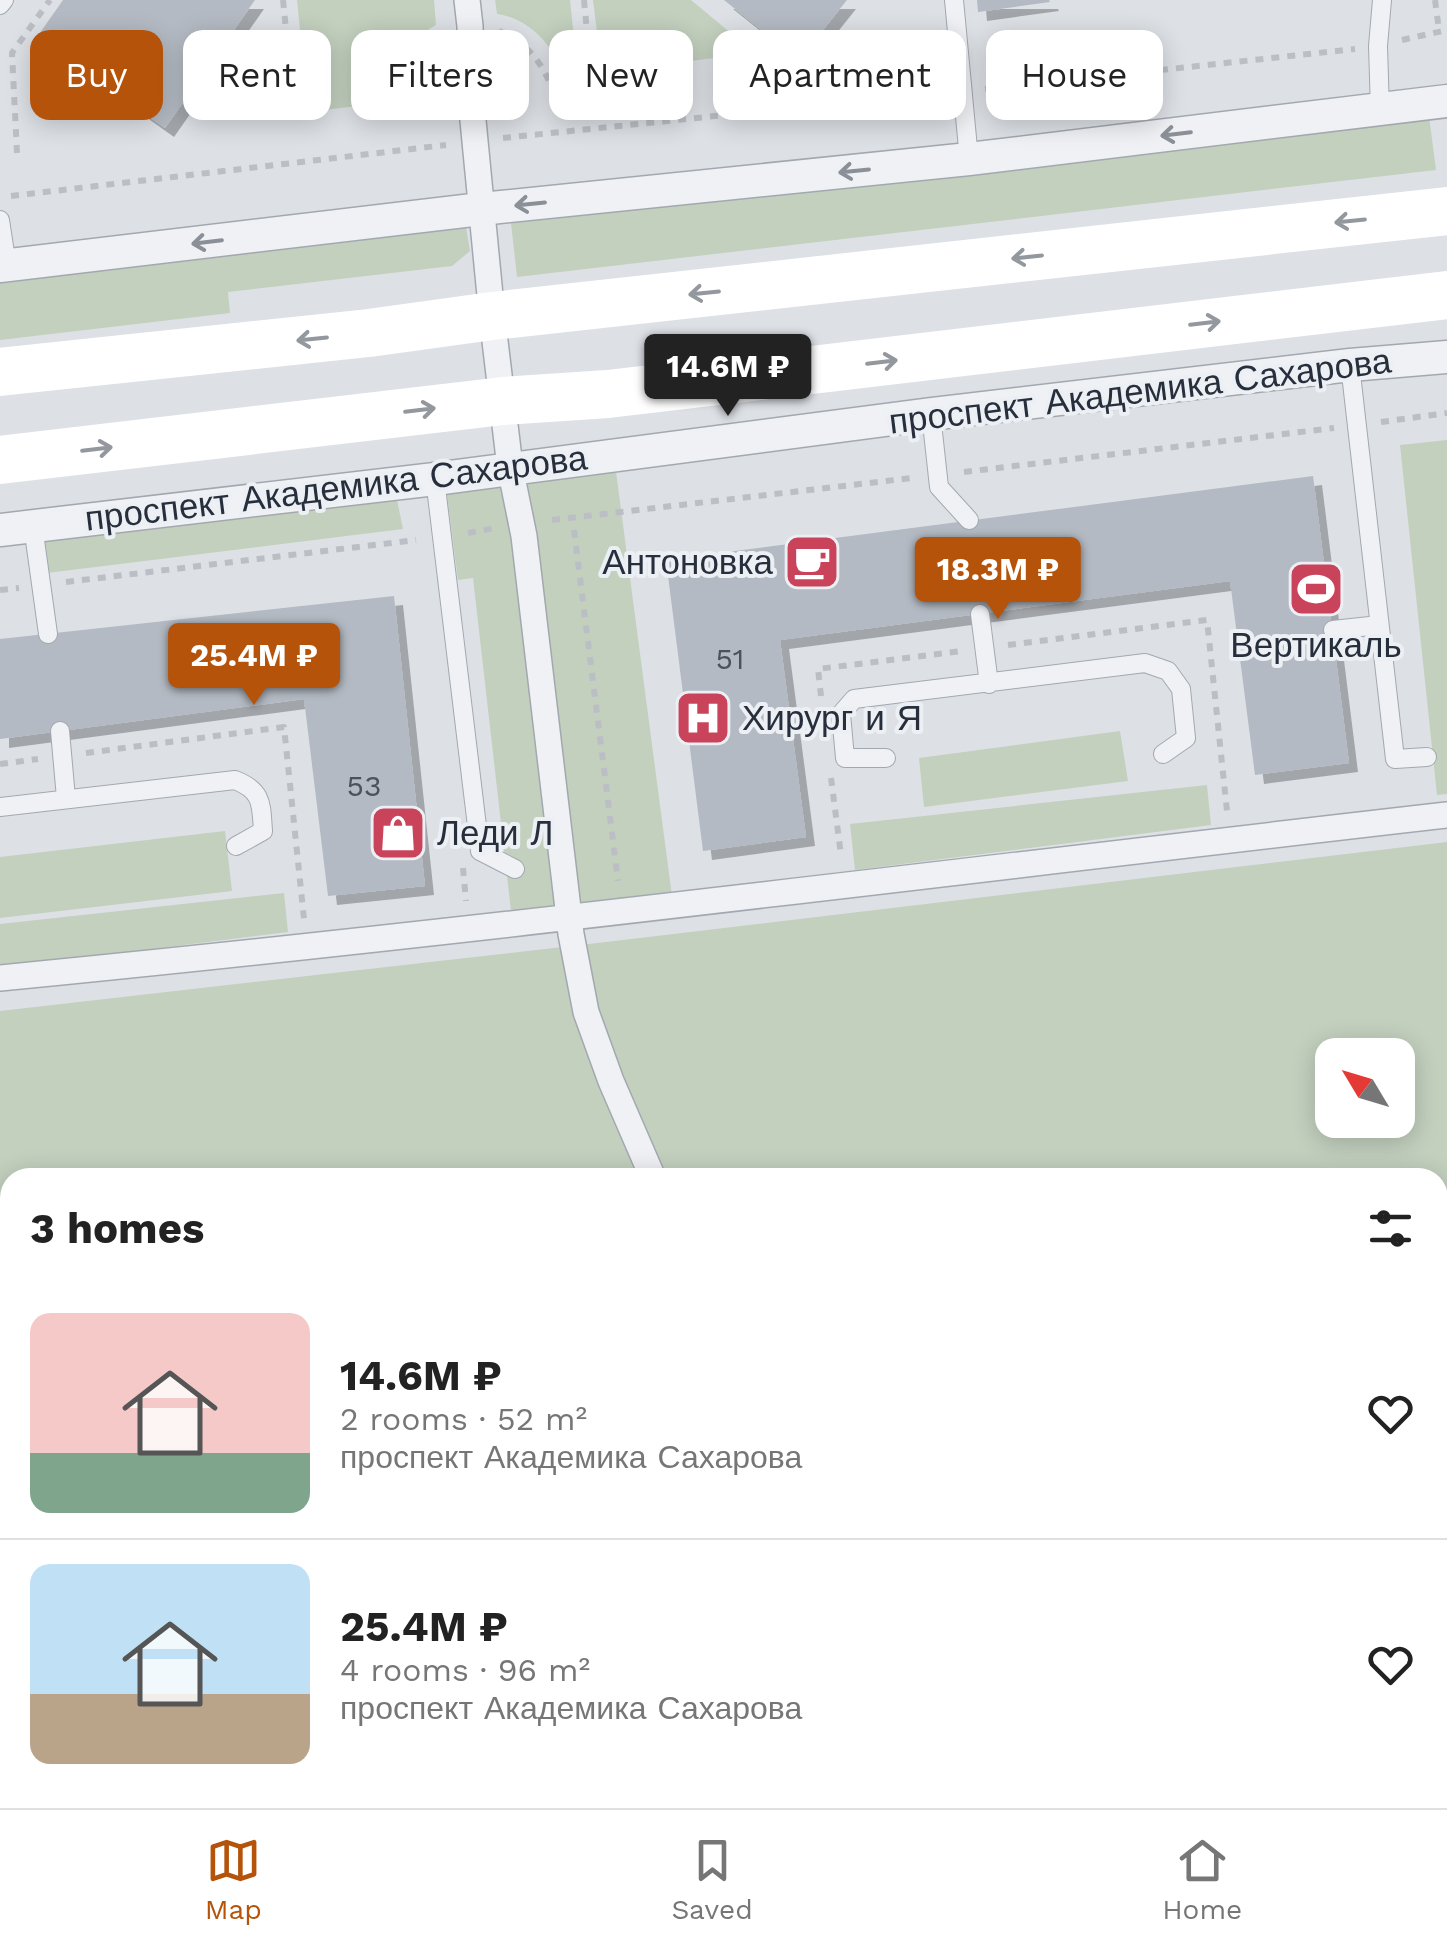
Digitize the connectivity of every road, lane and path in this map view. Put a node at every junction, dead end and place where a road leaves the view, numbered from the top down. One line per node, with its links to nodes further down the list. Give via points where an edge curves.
1 (50, 0): 19 (path, via 12,53)
2 (283, 0): 8 (path)
3 (467, 0): 18 (street)
4 (584, 0): 9 (path)
5 (954, 0): 10 (lane)
6 (1382, 0): 12 (lane)
7 (1436, 0): 11 (path)
8 (286, 30)
9 (587, 30)
10 (957, 30)
11 (1443, 30): 12 (path)
12 (1378, 46): 13 (path); 15 (lane)
13 (966, 91)
14 (1447, 101): 15 (street)
15 (1380, 110): 20 (street, one-way to 20)
16 (713, 116): 18 (path)
17 (966, 118): 20 (lane)
18 (476, 143): 21 (path); 22 (street)
19 (17, 153)
20 (969, 159): 22 (street, one-way to 22)
21 (0, 197)
22 (481, 209): 25 (street, one-way to 25); 27 (street)
23 (1447, 211): 27 (main road, one-way to 27)
24 (0, 220): 25 (lane)
25 (3, 266)
26 (1447, 295): 31 (main road, проспект Академика Сахарова, one-way to 26, via 608,394)
27 (492, 316): 30 (main road, one-way to 30); 31 (street)
28 (1447, 357): 29 (street, проспект Академика Сахарова)
29 (1350, 365): 33 (street, проспект Академика Сахарова); 34 (lane)
30 (0, 372)
31 (503, 400): 35 (main road, проспект Академика Сахарова, one-way to 31); 36 (street)
32 (1447, 413): 34 (path)
33 (930, 414): 36 (street, проспект Академика Сахарова); 37 (lane)
34 (1357, 426): 37 (path); 48 (lane)
35 (0, 460)
36 (510, 467): 38 (street, проспект Академика Сахарова); 42 (street)
37 (938, 475): 39 (lane, via 939,487); 42 (path)
38 (434, 478): 40 (street, проспект Академика Сахарова); 44 (lane)
39 (970, 520)
40 (33, 526): 41 (street, проспект Академика Сахарова); 45 (lane)
41 (0, 530)
42 (523, 530): 44 (path); 62 (street)
43 (574, 530): 61 (path)
44 (442, 537): 45 (path); 60 (lane, via 480,850)
45 (41, 585): 46 (path); 50 (lane)
46 (0, 590)
47 (980, 614): 51 (lane)
48 (1380, 625): 49 (lane); 54 (lane, via 1394,759)
49 (1332, 630)
50 (48, 634)
51 (989, 684): 53 (lane, via 1145,663 1168,671 1181,688 1186,738); 55 (lane, via 854,699 841,714 846,758)
52 (60, 731): 56 (lane)
53 (1162, 754)
54 (1427, 756)
55 (886, 758)
56 (66, 798): 57 (lane); 59 (lane, via 235,780 261,800 264,831)
57 (0, 806)
58 (1447, 815): 61 (street)
59 (236, 846)
60 (514, 868)
61 (622, 912): 62 (street)
62 (570, 919): 63 (street); 64 (street, via 586,1012)
63 (0, 978)
64 (649, 1168)

